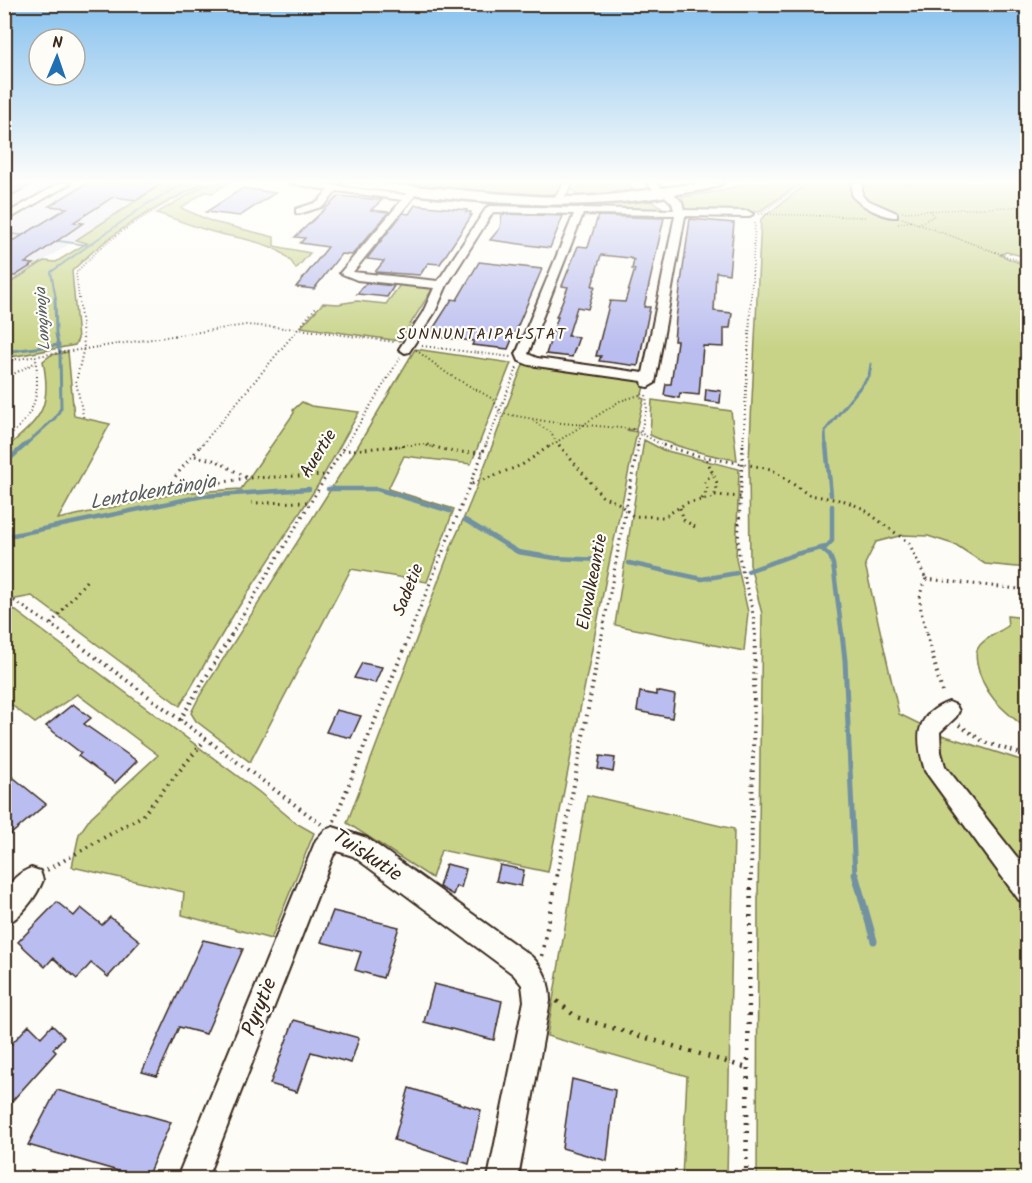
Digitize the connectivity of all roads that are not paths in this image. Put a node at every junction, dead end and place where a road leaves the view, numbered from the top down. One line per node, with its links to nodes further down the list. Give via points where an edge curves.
1 (375, 238): 5 (street, via 346,273)
2 (471, 238): 5 (street)
3 (569, 238): 4 (street, via 522,354 524,358 648,385)
4 (675, 238)
5 (441, 285): 6 (street)
6 (407, 347)
7 (949, 711): 10 (street, via 929,729 936,771)
8 (333, 838): 12 (street, Pyrytie, via 324,848); 13 (street, Tuiskutie, via 359,846 522,965 537,984)
9 (31, 880): 11 (street)
10 (1028, 891)
11 (4, 913)
12 (192, 1179)
13 (503, 1179)

